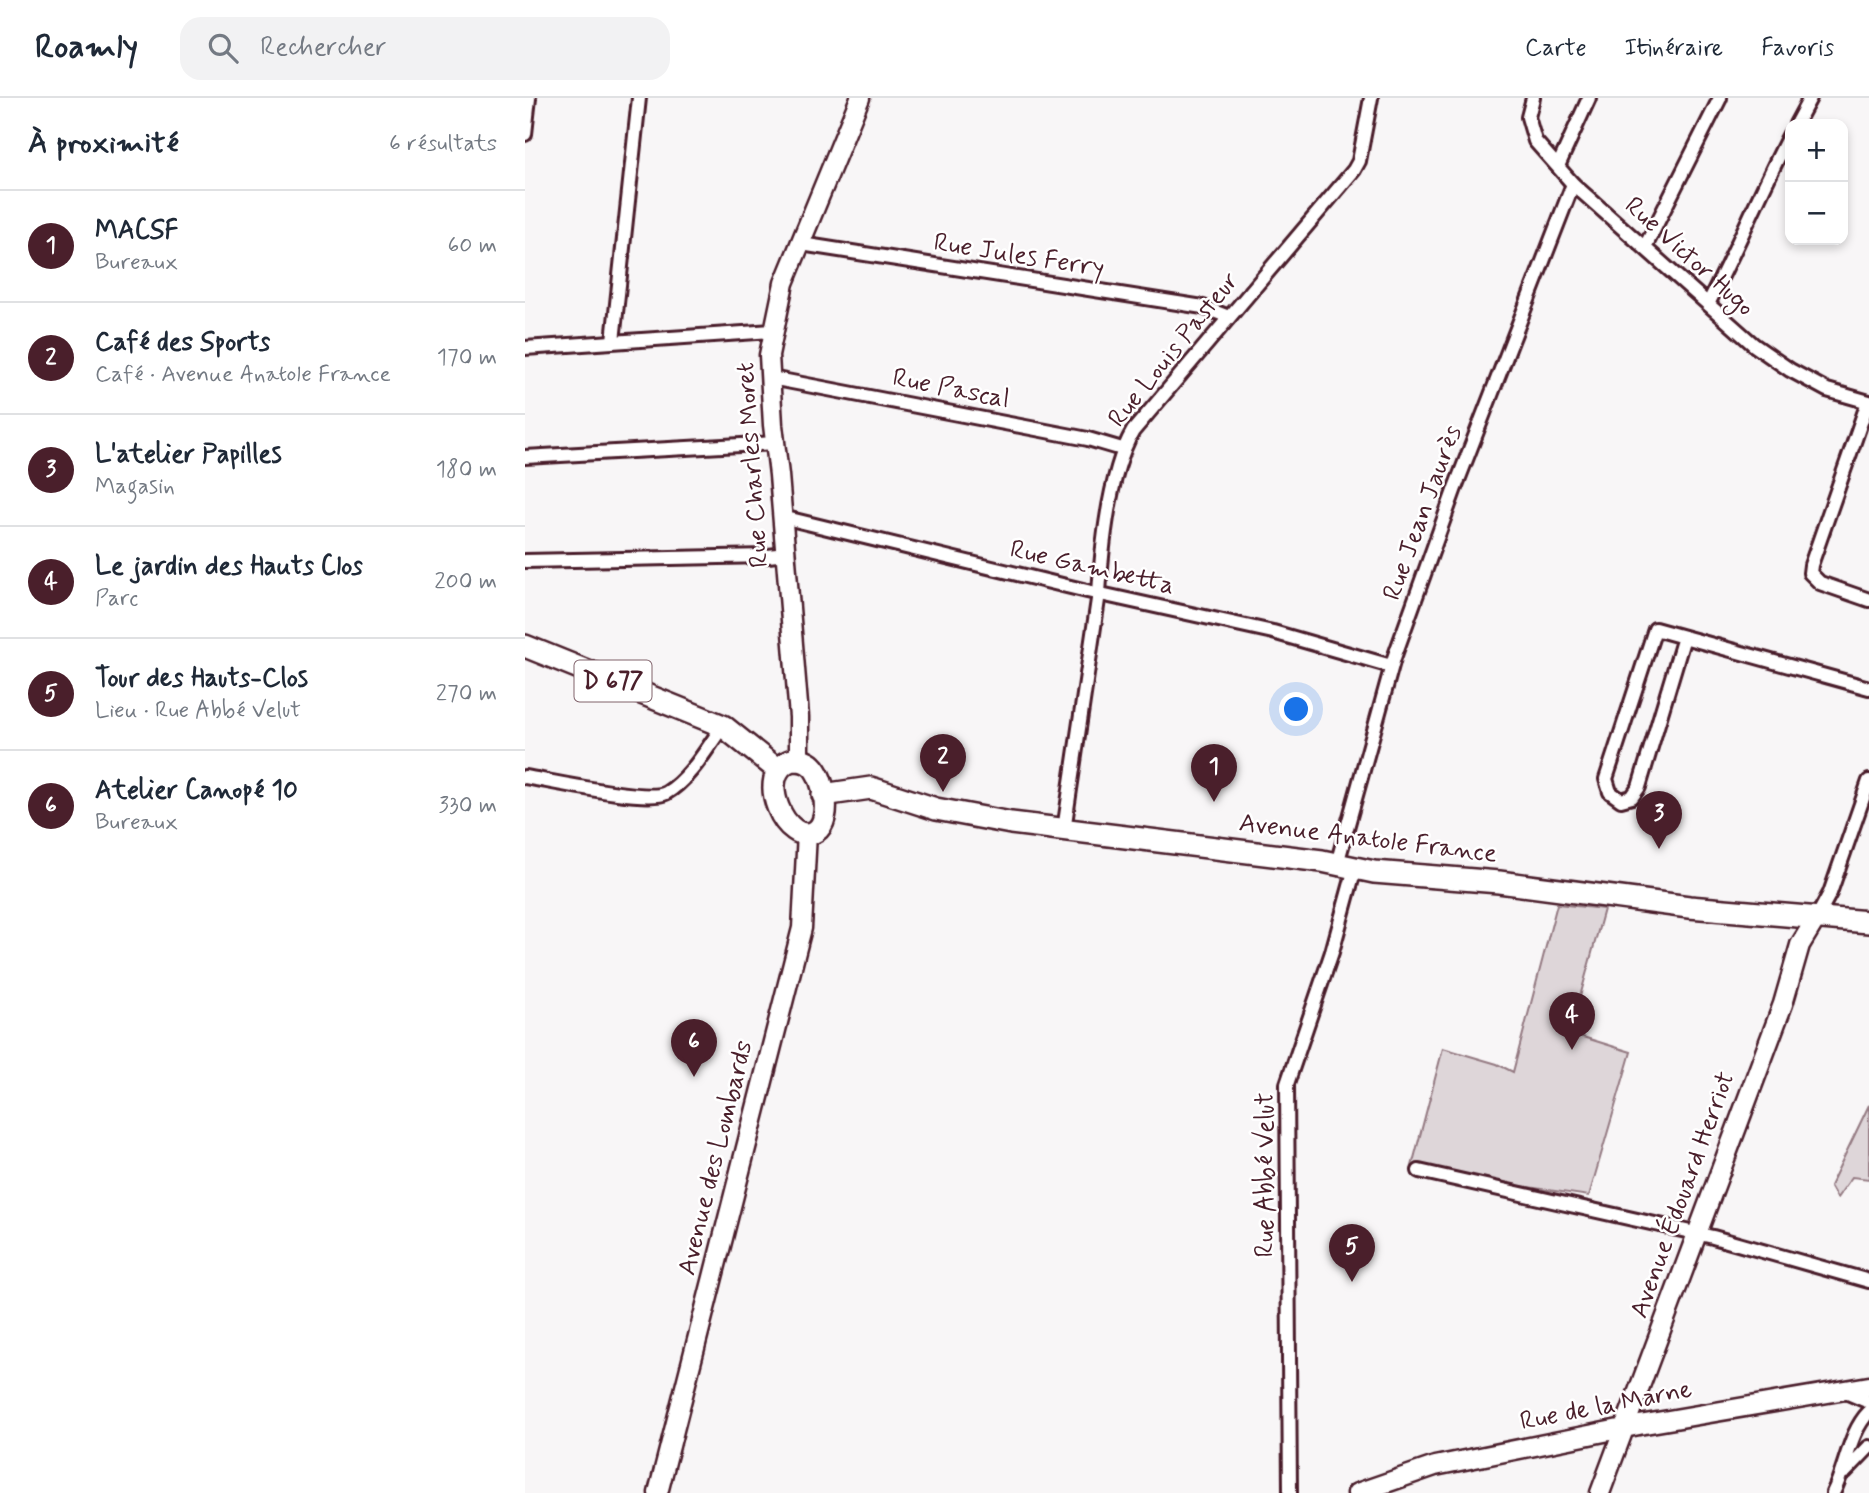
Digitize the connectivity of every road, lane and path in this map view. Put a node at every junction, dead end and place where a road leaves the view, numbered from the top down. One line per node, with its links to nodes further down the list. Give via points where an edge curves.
1 (529, 98): 11 (street)
2 (639, 98): 21 (street)
3 (860, 98): 12 (street, Rue Charles Moret)
4 (868, 98): 12 (street, Rue Charles Moret)
5 (1371, 98): 19 (street, Rue Louis Pasteur, via 1354,170)
6 (1533, 98): 14 (street, Rue Victor Hugo, via 1528,117 1535,141)
7 (1589, 98): 14 (street)
8 (1720, 98): 17 (street)
9 (1810, 98): 10 (street)
10 (1799, 119)
11 (525, 134)
12 (844, 138): 16 (street, Rue Charles Moret)
13 (1785, 143): 18 (street)
14 (1559, 166): 15 (street, Rue Victor Hugo)
15 (1573, 184): 17 (street, Rue Victor Hugo); 35 (street, Rue Jean Jaurès)
16 (801, 244): 19 (street, Rue Jules Ferry, via 1203,307); 20 (street, Rue Charles Moret, via 784,283)
17 (1645, 247): 18 (street, Rue Victor Hugo)
18 (1709, 304): 24 (street, Rue Victor Hugo, via 1790,370 1827,390)
19 (1229, 317): 26 (street, Rue Louis Pasteur)
20 (773, 331): 21 (street); 23 (street, Rue Charles Moret)
21 (613, 341): 22 (street)
22 (525, 348)
23 (771, 378): 25 (street, Rue Charles Moret); 26 (street, Rue Pascal)
24 (1869, 402): 32 (street, via 1810,573 1820,583)
25 (775, 443): 27 (street); 28 (street, Rue Charles Moret)
26 (1122, 449): 31 (street, Rue Louis Pasteur)
27 (525, 457)
28 (782, 517): 29 (street, Rue Charles Moret); 31 (street, Rue Gambetta)
29 (786, 554): 30 (street); 38 (street, Rue Charles Moret)
30 (525, 561)
31 (1099, 593): 35 (street, Rue Gambetta, via 1273,632); 43 (street, Rue Louis Pasteur)
32 (1869, 600)
33 (1684, 637): 33 (street, via 1655,629 1606,779 1610,792 1621,800 1632,797 1639,787); 36 (street)
34 (525, 646): 37 (main road, D 677)
35 (1391, 666): 45 (street, Rue Jean Jaurès)
36 (1869, 688)
37 (723, 726): 39 (main road, D 677); 40 (street, via 687,774 661,795)
38 (799, 760): 39 (main road, via 786,762); 42 (main road, via 814,769)
39 (778, 770): 44 (main road, via 773,785 785,822 792,830)
40 (525, 777)
41 (1869, 781): 46 (street, via 1830,893)
42 (823, 795): 43 (main road, Avenue Anatole France, via 871,788 976,818); 44 (main road, via 823,824)
43 (1064, 830): 45 (main road, Avenue Anatole France)
44 (807, 833): 58 (street, Avenue des Lombards, via 802,928)
45 (1346, 866): 46 (main road, Avenue Anatole France); 59 (street, Rue Abbé Velut, via 1332,952 1287,1084)
46 (1817, 917): 47 (main road, Avenue Anatole France); 49 (street, Avenue Édouard Herriot, via 1800,946 1783,1004)
47 (1869, 922)
48 (1419, 1171): 49 (street)
49 (1695, 1233): 50 (street); 55 (street, Avenue Édouard Herriot)
50 (1869, 1281)
51 (1869, 1386): 52 (street, Rue de la Marne)
52 (1843, 1391): 53 (street); 55 (street, Rue de la Marne)
53 (1869, 1402)
54 (1869, 1412): 57 (street, via 1849,1450)
55 (1624, 1428): 60 (street, Rue de la Marne, via 1435,1466); 61 (street, Avenue Édouard Herriot)
56 (1869, 1447): 57 (street)
57 (1843, 1475): 62 (street)
58 (658, 1493)
59 (1290, 1493)
60 (1357, 1493)
61 (1600, 1493)
62 (1833, 1493)

